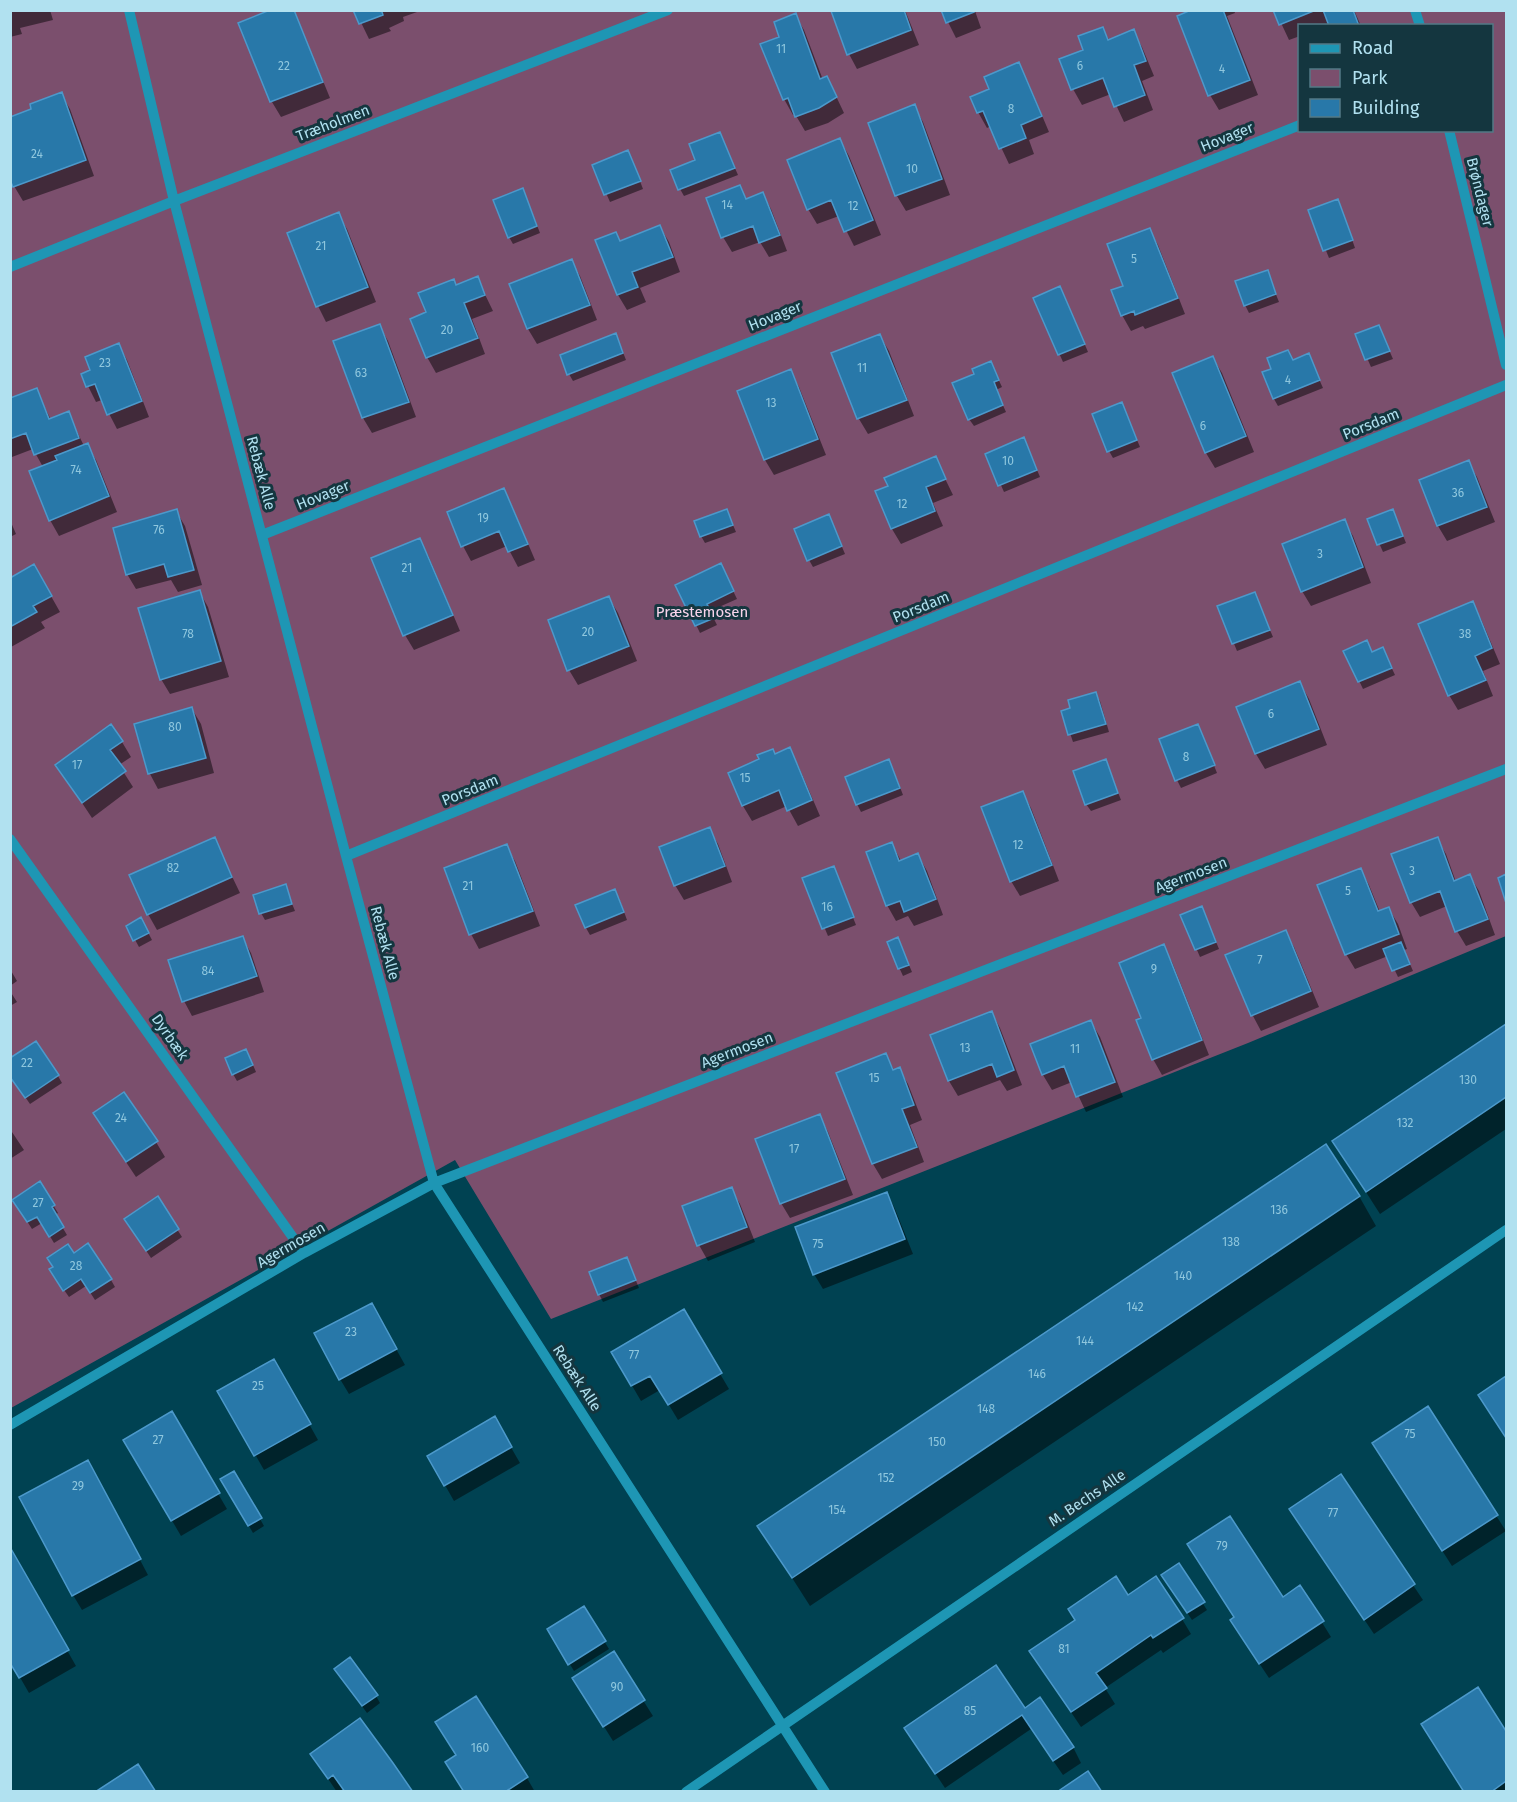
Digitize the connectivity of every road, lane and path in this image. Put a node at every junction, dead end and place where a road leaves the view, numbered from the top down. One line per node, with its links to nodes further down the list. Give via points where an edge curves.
1 (129, 10): 5 (street, Rebæk Alle)
2 (668, 10): 5 (street, Træholmen)
3 (1298, 125): 9 (street, Hovager)
4 (1449, 132): 7 (street, Brøndager)
5 (174, 201): 6 (street, Træholmen); 9 (street, Rebæk Alle)
6 (10, 267)
7 (1506, 365)
8 (1506, 385): 12 (street, Porsdam)
9 (262, 535): 12 (street, Rebæk Alle)
10 (1506, 769): 13 (street, Agermosen)
11 (10, 839): 15 (street, Dyrbæk)
12 (346, 856): 13 (street, Rebæk Alle)
13 (434, 1183): 15 (street, Agermosen); 17 (street, Rebæk Alle)
14 (1506, 1230): 17 (street, M. Bechs Alle)
15 (304, 1253): 16 (street, Agermosen)
16 (10, 1425)
17 (782, 1724): 18 (street, M. Bechs Alle); 19 (street, Rebæk Alle)
18 (686, 1791)
19 (825, 1791)

